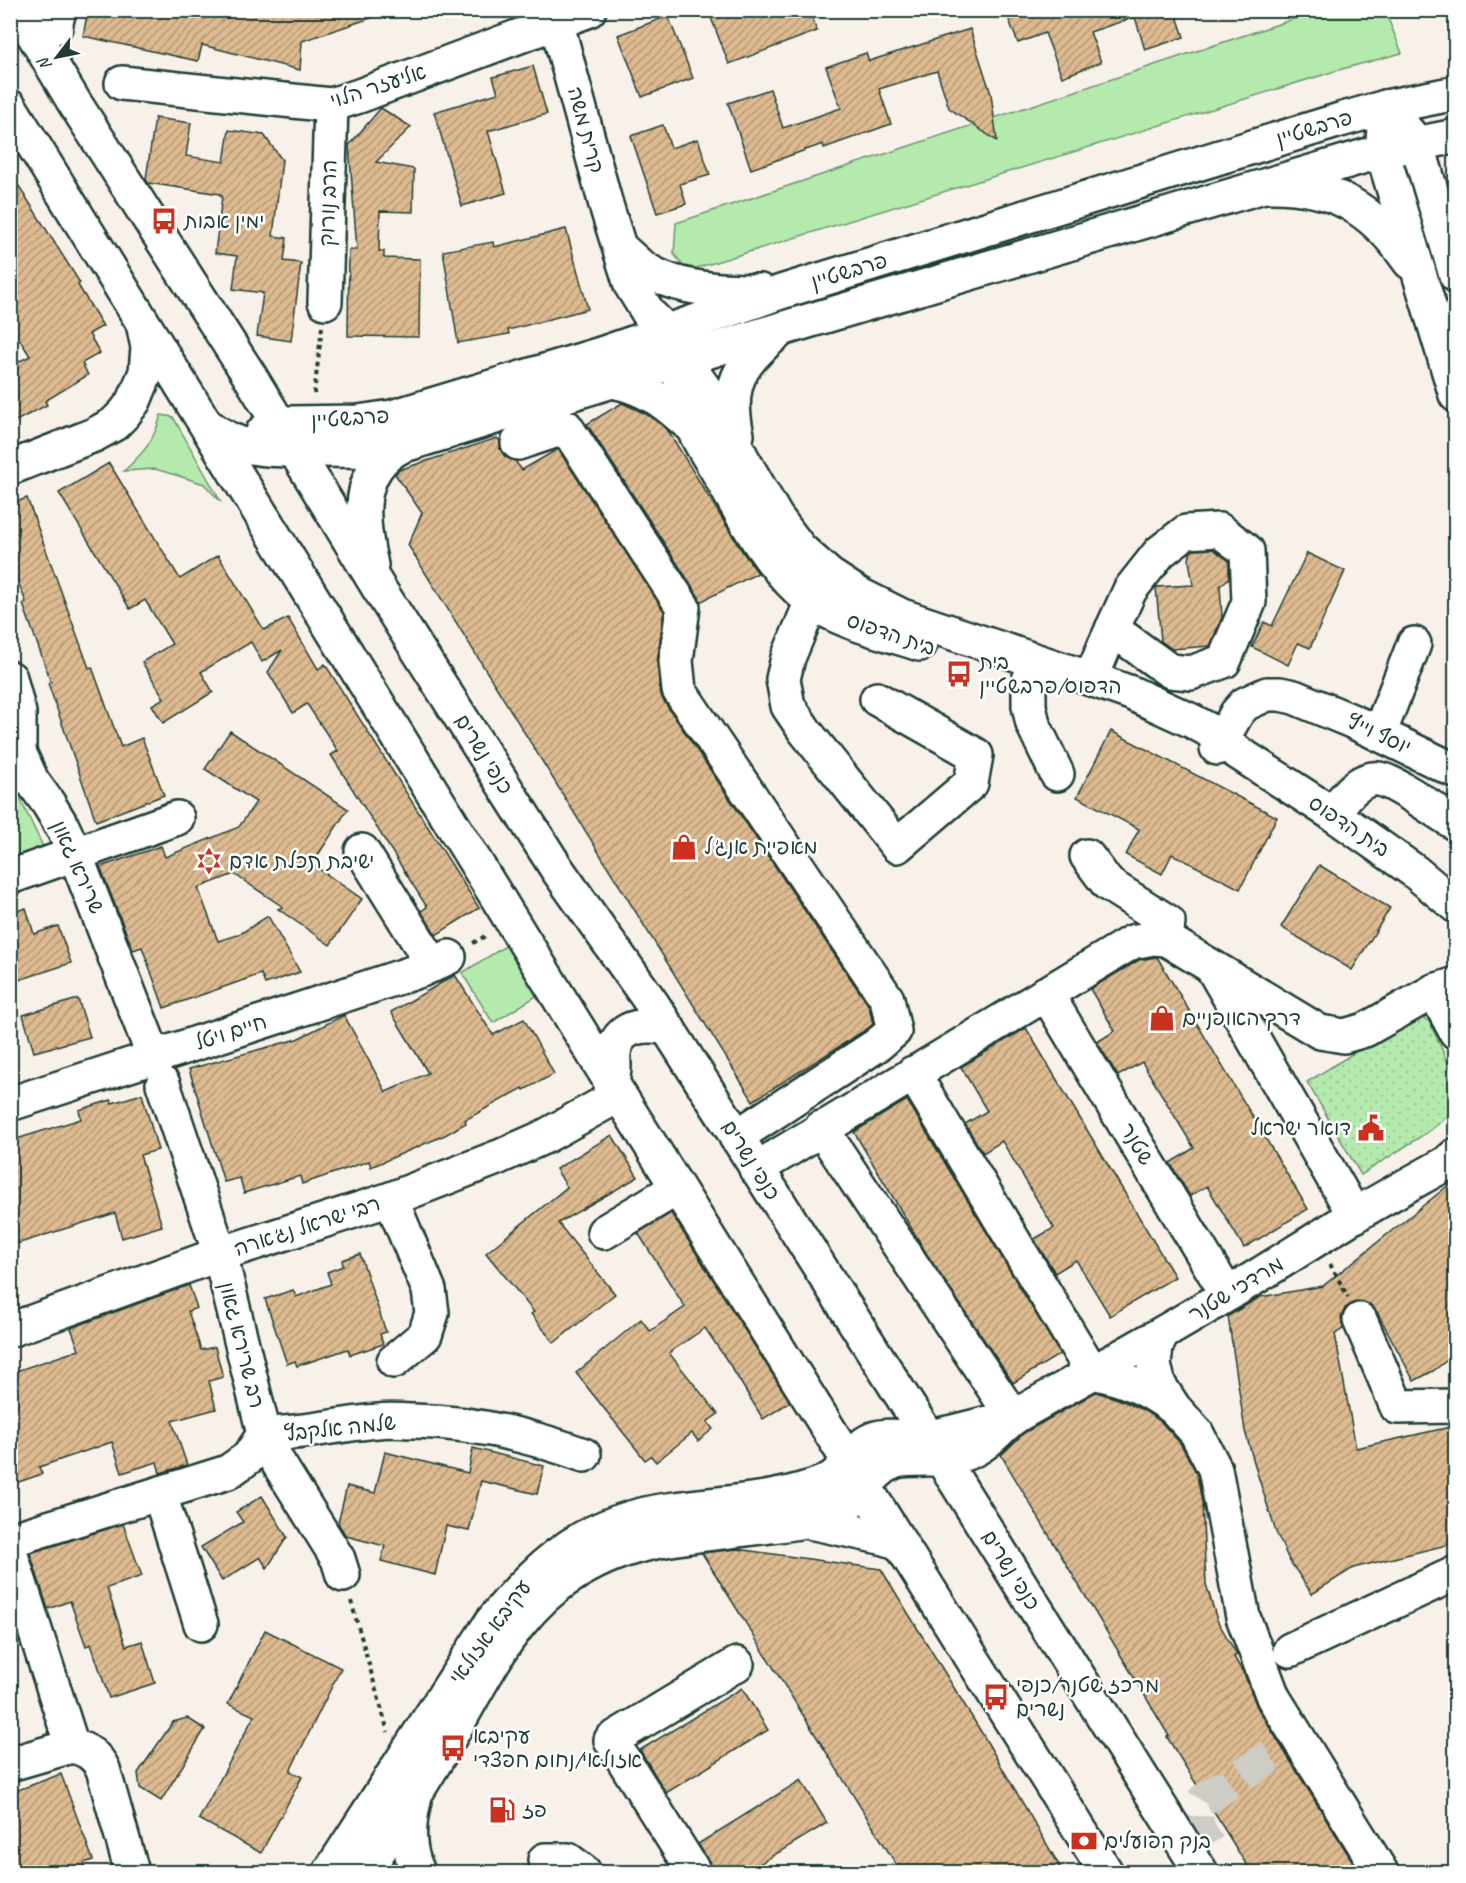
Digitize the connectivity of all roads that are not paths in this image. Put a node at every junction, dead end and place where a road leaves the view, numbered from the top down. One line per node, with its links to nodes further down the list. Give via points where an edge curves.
1 (19, 10): 24 (street, via 74,102)
2 (589, 10): 3 (street, אליעזר הלוי)
3 (555, 16): 6 (street, אליעזר הלוי); 13 (street, קרית משה)
4 (122, 83): 6 (street, אליעזר הלוי)
5 (1455, 93): 8 (street, פרבשטיין)
6 (331, 105): 17 (street, הרב נורוק)
7 (10, 107): 18 (street)
8 (1386, 107): 10 (street); 11 (street); 16 (street, פרבשטיין)
9 (1455, 136): 10 (street, פרבשטיין)
10 (1417, 143): 11 (street, פרבשטיין); 14 (street)
11 (1383, 151): 12 (street, פרבשטיין); 15 (street)
12 (1269, 186): 15 (street, via 1312,189 1352,203 1391,237); 19 (street, פרבשטיין)
13 (624, 261): 16 (street, via 684,284 720,290); 20 (street, קרית משה, via 631,285 645,308); 21 (street, via 630,299 627,321)
14 (1454, 261)
15 (1422, 279): 22 (street)
16 (781, 292): 20 (street, פרבשטיין)
17 (325, 302)
18 (142, 320): 27 (street, via 208,426); 29 (street, via 148,347 146,372 124,414 94,435)
19 (781, 329): 20 (street, פרבשטיין); 28 (street, via 751,356 736,380 734,411)
20 (679, 341): 21 (street, פרבשטיין); 23 (street, בית הדפוס, via 684,400); 28 (street, בית הדפוס)
21 (607, 368): 23 (street); 24 (street, פרבשטיין, via 385,418); 26 (street, פרבשטיין)
22 (1455, 395)
23 (693, 428): 31 (street, בית הדפוס, via 768,555)
24 (295, 432): 26 (street, פרבשטיין, via 367,451); 27 (street, פרבשטיין, via 263,432); 30 (street, כנפי נשרים)
25 (518, 443): 61 (street, via 566,427 683,607 676,661 679,690 886,999 894,1031)
26 (401, 446): 30 (street, via 379,462 367,487 366,541)
27 (241, 458): 58 (street)
28 (742, 458): 34 (street, בית הדפוס, via 776,517 800,549 858,594 902,616)
29 (10, 468)
30 (378, 587): 54 (street, כנפי נשרים, via 557,869)
31 (812, 602): 35 (street, בית הדפוס, via 854,622); 37 (street, via 783,679 788,706 897,846 971,783 976,755)
32 (1112, 629): 32 (street, via 1130,590 1160,552 1186,532 1219,530 1247,551 1249,602 1224,661 1191,673 1170,671); 34 (street)
33 (1414, 644): 38 (street)
34 (1091, 679): 39 (street, בית הדפוס, via 1168,709 1207,729)
35 (1029, 680): 39 (street, בית הדפוס); 41 (street, via 1033,724)
36 (12, 684): 46 (street, שרירא גאון, via 19,713 19,752)
37 (877, 699)
38 (1379, 734): 39 (street, יוסף וייץ, via 1302,700 1287,700 1267,706); 40 (street, יוסף וייץ)
39 (1225, 746): 42 (street, בית הדפוס)
40 (1455, 771)
41 (1057, 774)
42 (1333, 814): 44 (street, via 1358,785 1379,779); 49 (street, בית הדפוס, via 1414,871)
43 (177, 818): 46 (street)
44 (1455, 824)
45 (362, 851): 56 (street, חיים ויטל, via 441,961)
46 (75, 854): 48 (street); 56 (street, שרירא גאון)
47 (1087, 856): 50 (street, via 1108,884 1168,922)
48 (10, 877)
49 (1455, 906)
50 (1166, 939): 51 (street); 53 (street, via 1132,942)
51 (1211, 966): 52 (street, via 1320,1032 1344,1036 1365,1030); 66 (street)
52 (1448, 982): 55 (street)
53 (1046, 993): 57 (street); 69 (street, שטנר)
54 (668, 1028): 58 (street, via 644,1026 622,1035 614,1050); 61 (street, כנפי נשרים)
55 (1455, 1032)
56 (159, 1071): 59 (street, חיים ויטל); 68 (street, רב שרירא גאון)
57 (913, 1073): 60 (street); 74 (street)
58 (610, 1096): 64 (street); 65 (street, רבי ישראל נג'ארה, via 544,1137)
59 (10, 1104)
60 (821, 1128): 63 (street); 78 (street)
61 (736, 1137): 63 (street, כנפי נשרים)
62 (1455, 1155): 66 (street, מרדכי שטנר)
63 (756, 1169): 80 (street, כנפי נשרים)
64 (677, 1188): 67 (street); 77 (street)
65 (391, 1199): 68 (street, רבי ישראל נג'ארה); 73 (street, via 429,1290 432,1313 425,1335)
66 (1355, 1216): 69 (street, מרדכי שטנר)
67 (604, 1232)
68 (220, 1254): 71 (street, רבי ישראל נג'ארה); 79 (street, רב שרירא גאון)
69 (1227, 1294): 72 (street, מרדכי שטנר)
70 (1360, 1320): 75 (street, via 1397,1407)
71 (10, 1330)
72 (1162, 1334): 74 (street, מרדכי שטנר); 76 (street, via 1154,1365 1159,1385)
73 (394, 1362)
74 (1092, 1372): 76 (street, via 1132,1382); 78 (street, מרדכי שטנר)
75 (1455, 1406)
76 (1174, 1408): 106 (street, via 1196,1432 1215,1469 1243,1617 1274,1697 1294,1741)
77 (819, 1414): 82 (street); 84 (street, via 821,1440 816,1461)
78 (1013, 1417): 80 (street, מרדכי שטנר, via 978,1448 966,1453)
79 (264, 1434): 81 (street, שלמה אלקבץ, via 379,1420 448,1422 510,1432); 83 (street, שלמה אלקבץ, via 249,1457 228,1472); 89 (street, רב שרירא גאון)
80 (934, 1447): 82 (street, עקיבא אזולאי, via 880,1470); 98 (street, כנפי נשרים)
81 (584, 1455)
82 (856, 1474): 84 (street, עקיבא אזולאי, via 855,1498 841,1509 824,1516); 86 (street)
83 (160, 1495): 85 (street, שלמה אלקבץ); 90 (street)
84 (796, 1507): 86 (street); 96 (street, עקיבא אזולאי, via 759,1528 667,1538 618,1551 554,1588 516,1628)
85 (10, 1540)
86 (900, 1543): 92 (street)
87 (10, 1552): 94 (street)
88 (1455, 1574): 91 (street)
89 (344, 1575)
90 (201, 1624)
91 (1290, 1650)
92 (972, 1656): 104 (street, via 965,1673 969,1693); 105 (street)
93 (737, 1664): 103 (street, via 611,1740)
94 (72, 1746): 95 (street); 100 (street, via 93,1754 103,1769)
95 (10, 1764)
96 (406, 1781): 99 (street, עקיבא אזולאי); 101 (street, via 411,1814 409,1839)
97 (545, 1860): 102 (street, via 568,1860)
98 (1206, 1864)
99 (359, 1867)
100 (132, 1872)
101 (418, 1872)
102 (584, 1872)
103 (694, 1872)
104 (1080, 1872)
105 (1106, 1872)
106 (1381, 1872)

